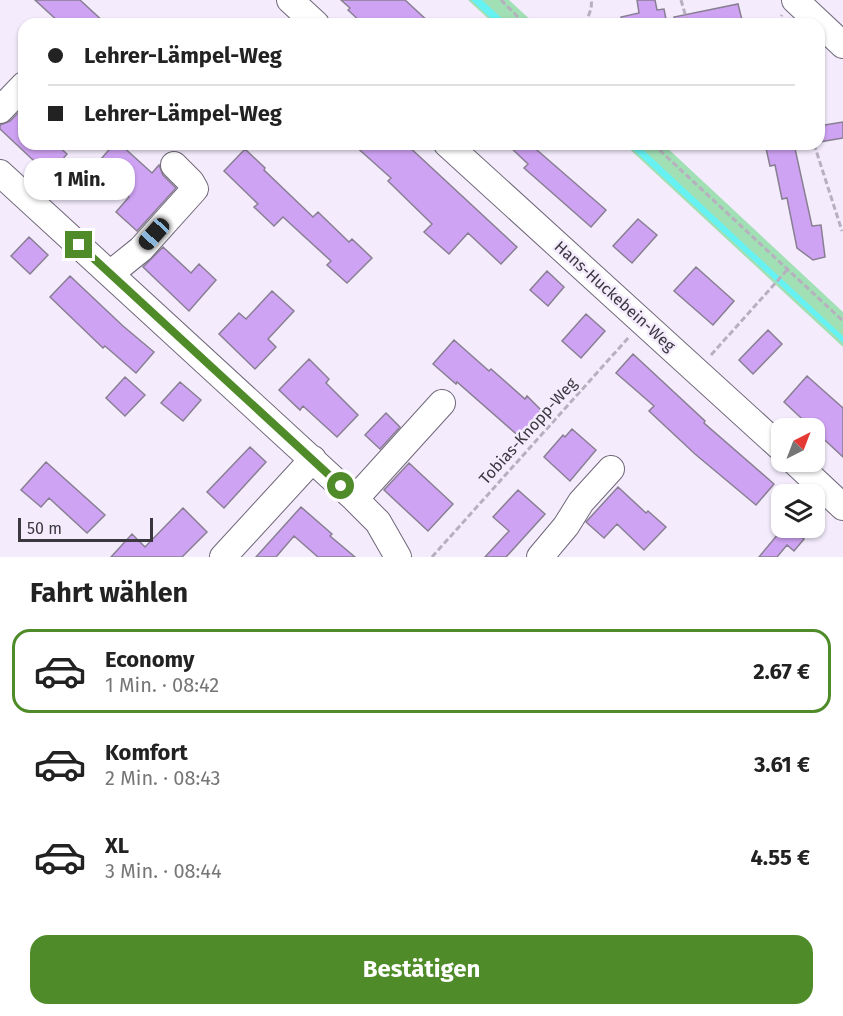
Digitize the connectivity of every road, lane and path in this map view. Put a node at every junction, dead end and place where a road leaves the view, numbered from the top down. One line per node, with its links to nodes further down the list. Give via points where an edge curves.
1 (290, 0): 6 (street)
2 (501, 0): 7 (path)
3 (591, 0): 8 (path)
4 (681, 0): 9 (path)
5 (795, 0): 10 (street)
6 (310, 18)
7 (519, 18)
8 (588, 18)
9 (686, 18)
10 (814, 18)
11 (825, 28): 12 (street)
12 (843, 45)
13 (18, 91): 14 (street)
14 (0, 110)
15 (454, 150): 24 (street, Hans-Huckebein-Weg)
16 (659, 150): 21 (path)
17 (816, 150): 20 (path)
18 (174, 165): 22 (street, via 195,189 141,249)
19 (0, 173): 22 (street)
20 (842, 231)
21 (788, 269): 23 (path); 25 (path)
22 (110, 274): 28 (street)
23 (843, 321)
24 (642, 322): 25 (street, Hans-Huckebein-Weg); 35 (path, Tobias-Knopp-Weg)
25 (697, 370): 27 (street, Hans-Huckebein-Weg)
26 (442, 403): 31 (street)
27 (771, 439)
28 (313, 459): 31 (street); 33 (street)
29 (611, 469): 36 (street)
30 (806, 472): 32 (street)
31 (355, 499): 34 (street, via 378,522)
32 (843, 507)
33 (223, 557)
34 (398, 557)
35 (432, 557)
36 (540, 557)

